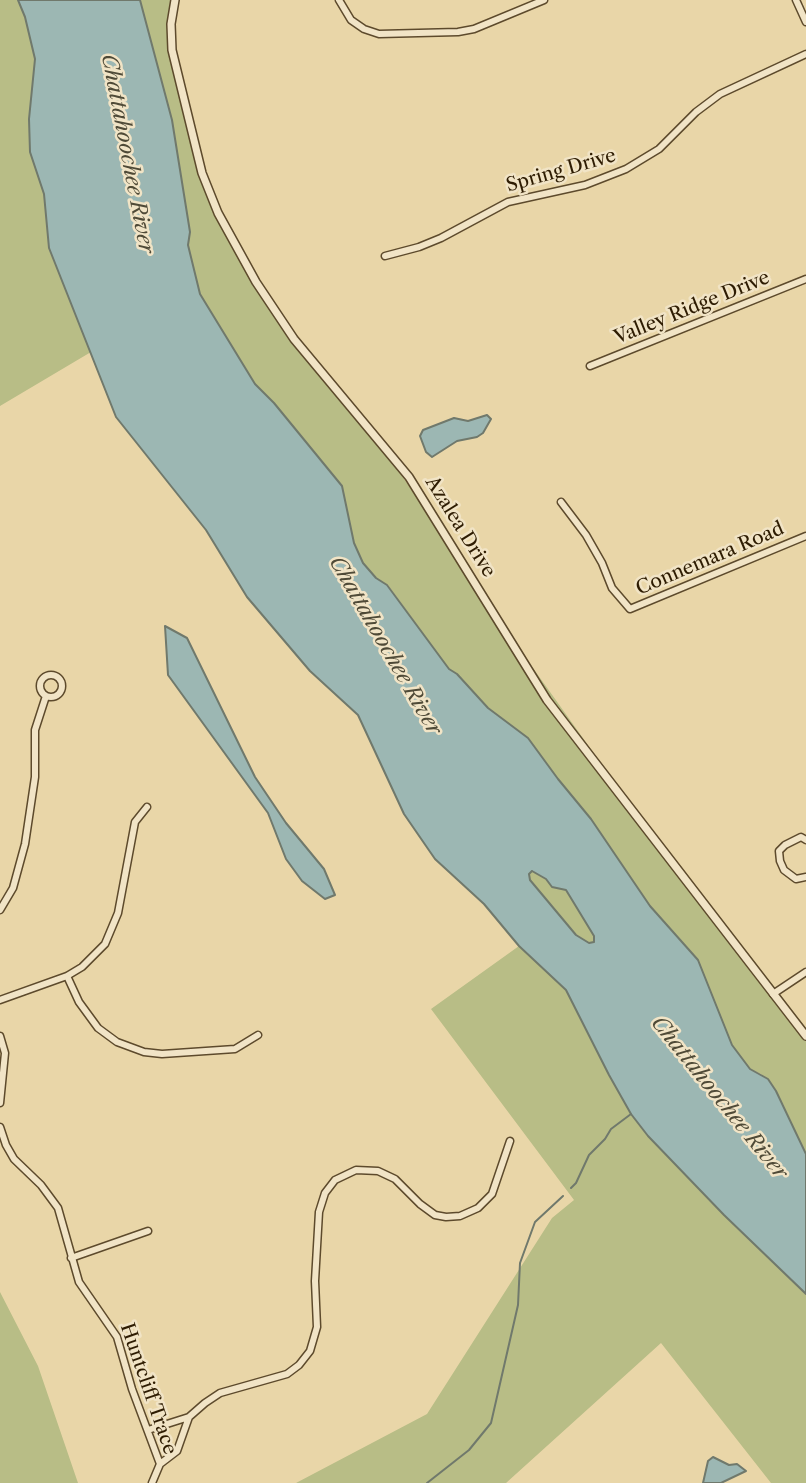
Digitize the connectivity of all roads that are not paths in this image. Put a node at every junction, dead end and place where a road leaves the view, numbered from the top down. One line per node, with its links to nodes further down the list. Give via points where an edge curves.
1 (175, 0): 19 (street, Azalea Drive, via 172,50 202,173 256,282 294,339 409,477 547,700)
2 (339, 0): 3 (street, via 351,20 379,34 474,29)
3 (544, 0)
4 (796, 0): 5 (street)
5 (806, 22)
6 (806, 54): 7 (street, Spring Drive, via 720,94 659,149 626,169 508,202 441,238)
7 (385, 256)
8 (806, 279): 9 (street, Valley Ridge Drive)
9 (590, 366)
10 (561, 502): 11 (street, Connemara Road, via 586,535 612,589 630,610)
11 (806, 536)
12 (46, 696): 16 (street, via 35,730 35,777 24,846 13,888)
13 (147, 807): 18 (street, via 135,822 113,930 94,956)
14 (806, 840): 15 (street, via 801,837 779,851 784,870 796,879)
15 (806, 877)
16 (0, 910)
17 (806, 972): 19 (street)
18 (67, 976): 20 (street); 22 (street, via 98,1028 117,1042 144,1052 234,1049)
19 (773, 994): 23 (street, Azalea Drive)
20 (0, 1000)
21 (0, 1035): 24 (street, via 5,1053)
22 (258, 1035)
23 (806, 1036)
24 (0, 1103)
25 (0, 1127): 28 (street, Huntcliff Trace, via 14,1159 58,1208)
26 (510, 1141): 29 (street, via 492,1194 478,1208 460,1216 435,1215 395,1179 378,1171 356,1170 335,1180 319,1212 317,1327 310,1351 287,1374 220,1393)
27 (148, 1231): 28 (street)
28 (71, 1258): 30 (street, Huntcliff Trace, via 83,1290 117,1337)
29 (189, 1417): 30 (street); 31 (street, via 177,1451)
30 (148, 1430): 31 (street, Huntcliff Trace)
31 (160, 1464): 32 (street, Huntcliff Trace)
32 (152, 1483)

